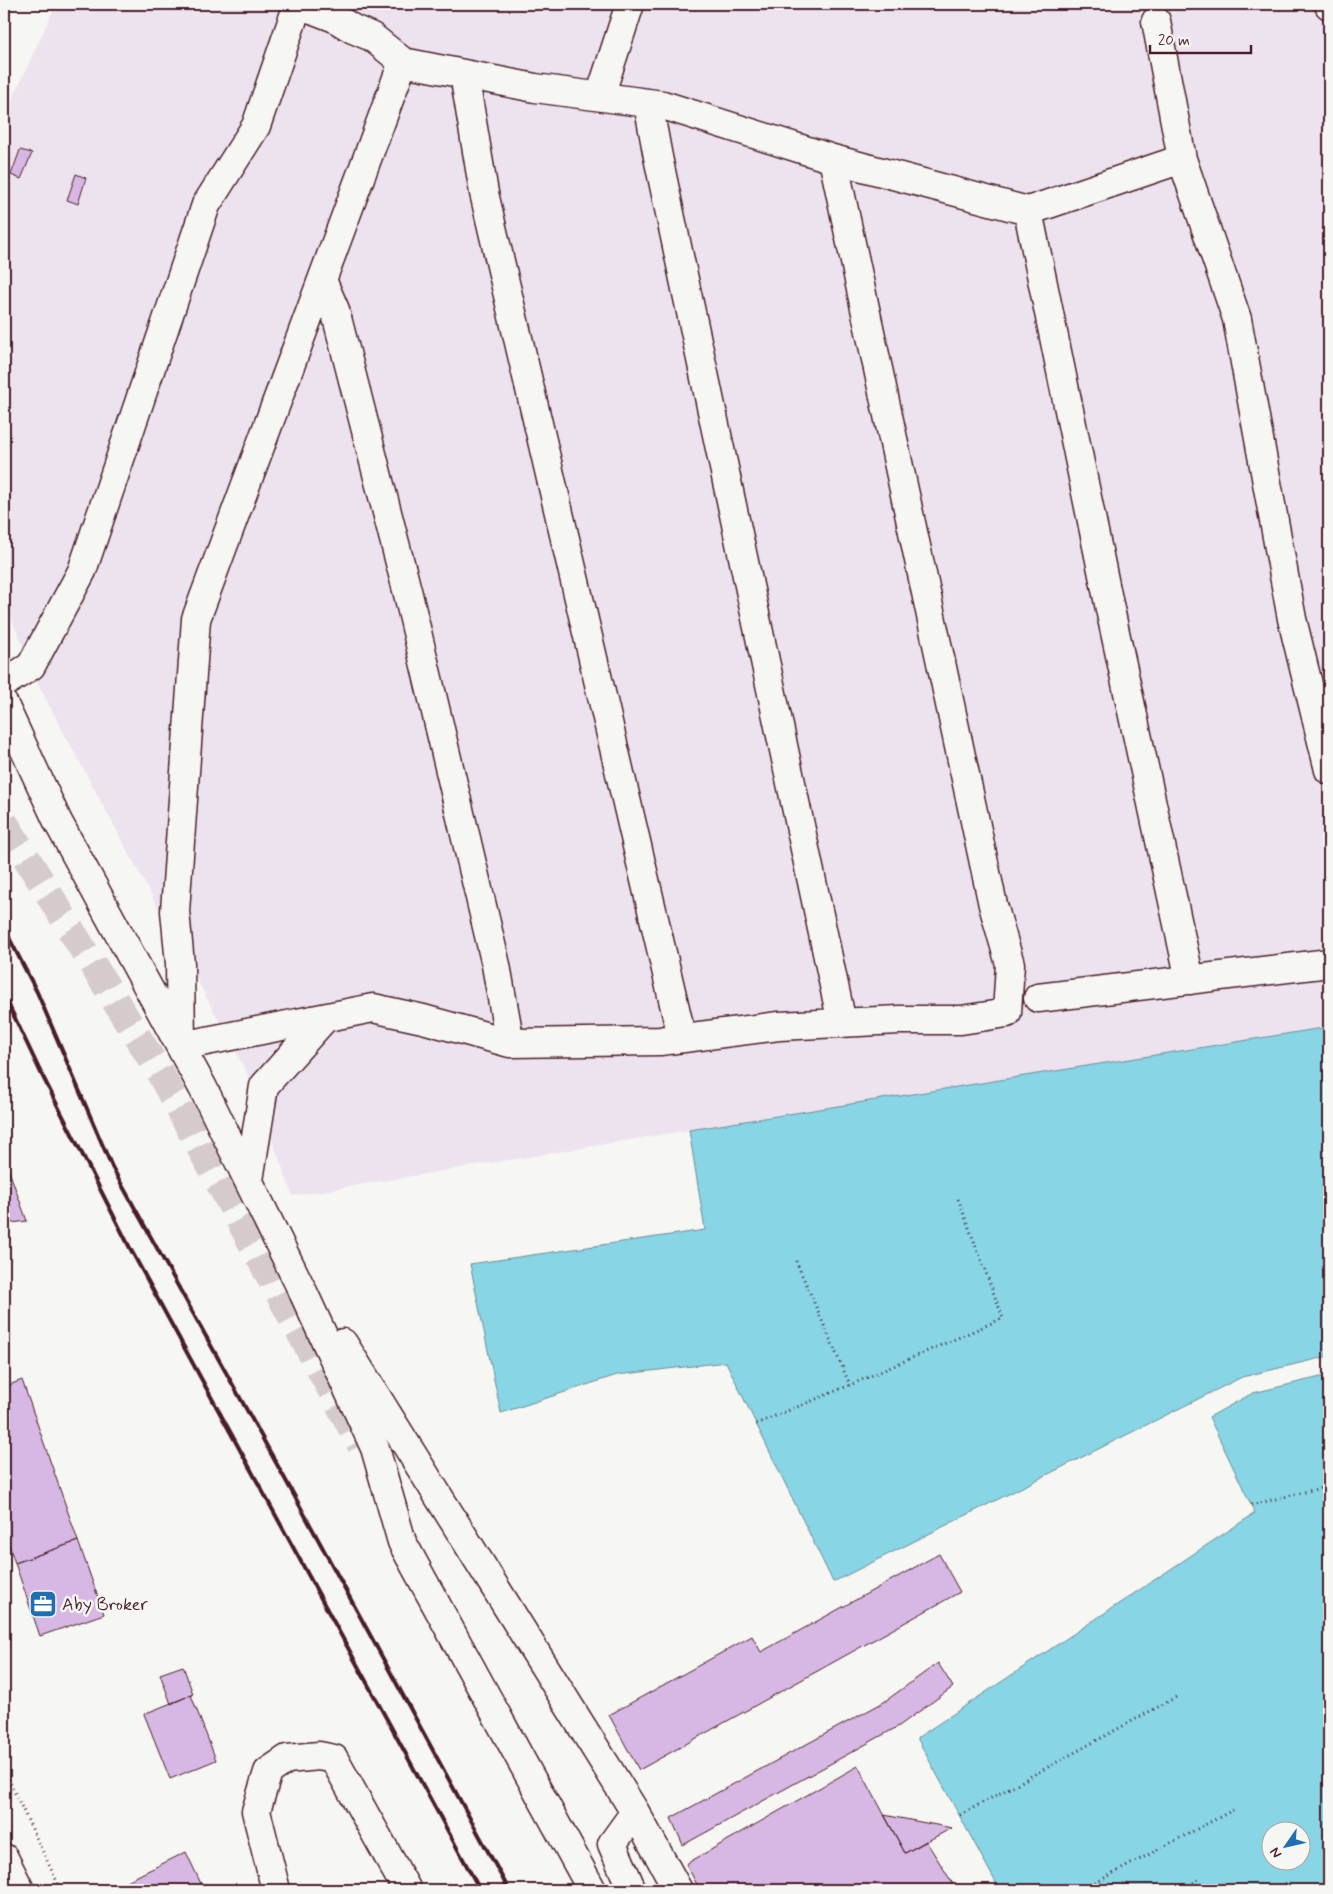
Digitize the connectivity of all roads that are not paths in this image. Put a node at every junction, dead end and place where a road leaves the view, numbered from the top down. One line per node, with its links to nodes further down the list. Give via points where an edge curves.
1 (299, 4): 4 (main road, via 372,37); 12 (main road, via 256,126 206,205 82,571 31,666)
2 (630, 4): 6 (main road)
3 (1156, 21): 9 (main road)
4 (403, 62): 5 (main road); 11 (main road)
5 (464, 74): 6 (main road); 20 (main road, via 484,193)
6 (600, 96): 7 (main road)
7 (648, 103): 8 (main road); 19 (main road)
8 (833, 159): 10 (main road); 19 (main road, via 991,895 1010,964 1007,1013 961,1020)
9 (1182, 159): 10 (main road); 14 (main road, via 1237,319 1292,619)
10 (1028, 211): 16 (main road)
11 (322, 280): 21 (main road, via 335,310 408,594 496,965); 22 (main road, via 196,619 175,911 180,964)
12 (4, 684)
13 (4, 705): 22 (main road, via 58,822)
14 (1329, 770)
15 (1329, 962): 16 (main road)
16 (1190, 980): 17 (main road)
17 (1038, 998)
18 (325, 1018): 21 (main road, via 373,1008); 22 (main road); 23 (main road, via 264,1086)
19 (842, 1023): 20 (main road, via 778,1026)
20 (682, 1038): 21 (main road)
21 (510, 1043)
22 (181, 1046): 23 (main road)
23 (249, 1180): 24 (main road)
24 (275, 1234): 25 (main road); 30 (main road, via 375,1448 402,1542)
25 (635, 1812): 31 (main road, via 612,1844); 32 (main road)
26 (4, 1858): 27 (main road)
27 (20, 1890)
28 (276, 1890): 29 (main road, via 256,1811 268,1772 288,1759 319,1756 334,1760)
29 (407, 1890)
30 (592, 1890)
31 (632, 1890)
32 (678, 1890)

